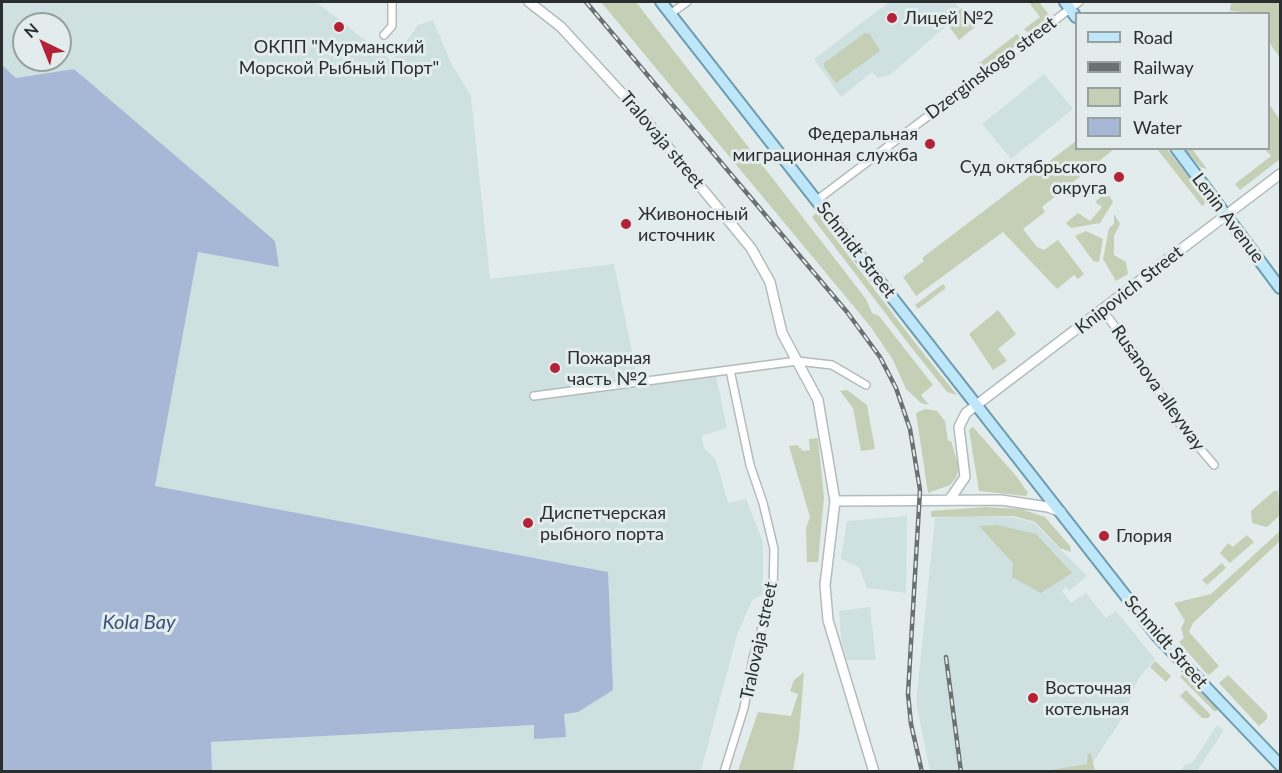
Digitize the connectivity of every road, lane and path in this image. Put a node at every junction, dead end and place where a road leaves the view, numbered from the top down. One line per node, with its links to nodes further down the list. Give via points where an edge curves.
1 (392, 2): 7 (street, via 392,26)
2 (529, 2): 14 (main road, Tralovaja street, via 561,27 610,78 751,248 770,282 782,333)
3 (661, 2): 6 (main road, Schmidt Street)
4 (687, 2): 6 (street)
5 (1073, 7): 10 (street, Dzerginskogo street)
6 (670, 14): 10 (main road, Schmidt Street)
7 (384, 34)
8 (1177, 150): 11 (main road, Lenin Avenue)
9 (1281, 174): 11 (main road, Knipovich Street)
10 (817, 200): 18 (main road, Schmidt Street)
11 (1226, 215): 12 (main road, Lenin Avenue); 13 (main road, Knipovich Street)
12 (1281, 288)
13 (1102, 310): 18 (main road, Knipovich Street); 19 (street, Rusanova alleyway, via 1181,426)
14 (797, 361): 15 (street); 16 (street, via 832,365); 21 (main road, Tralovaja street, via 818,400)
15 (730, 370): 17 (street); 24 (street, Tralovaja street, via 750,465 774,549 773,590)
16 (866, 385)
17 (534, 396)
18 (977, 405): 20 (main road, Knipovich Street, via 966,413 959,427 965,477); 22 (main road, Schmidt Street)
19 (1214, 465)
20 (950, 499): 21 (main road); 22 (main road, via 1021,502)
21 (836, 501): 25 (main road, Tralovaja street, via 825,585 828,620)
22 (1060, 512): 23 (main road, Schmidt Street, via 1157,636)
23 (1281, 765)
24 (724, 771)
25 (874, 771)

